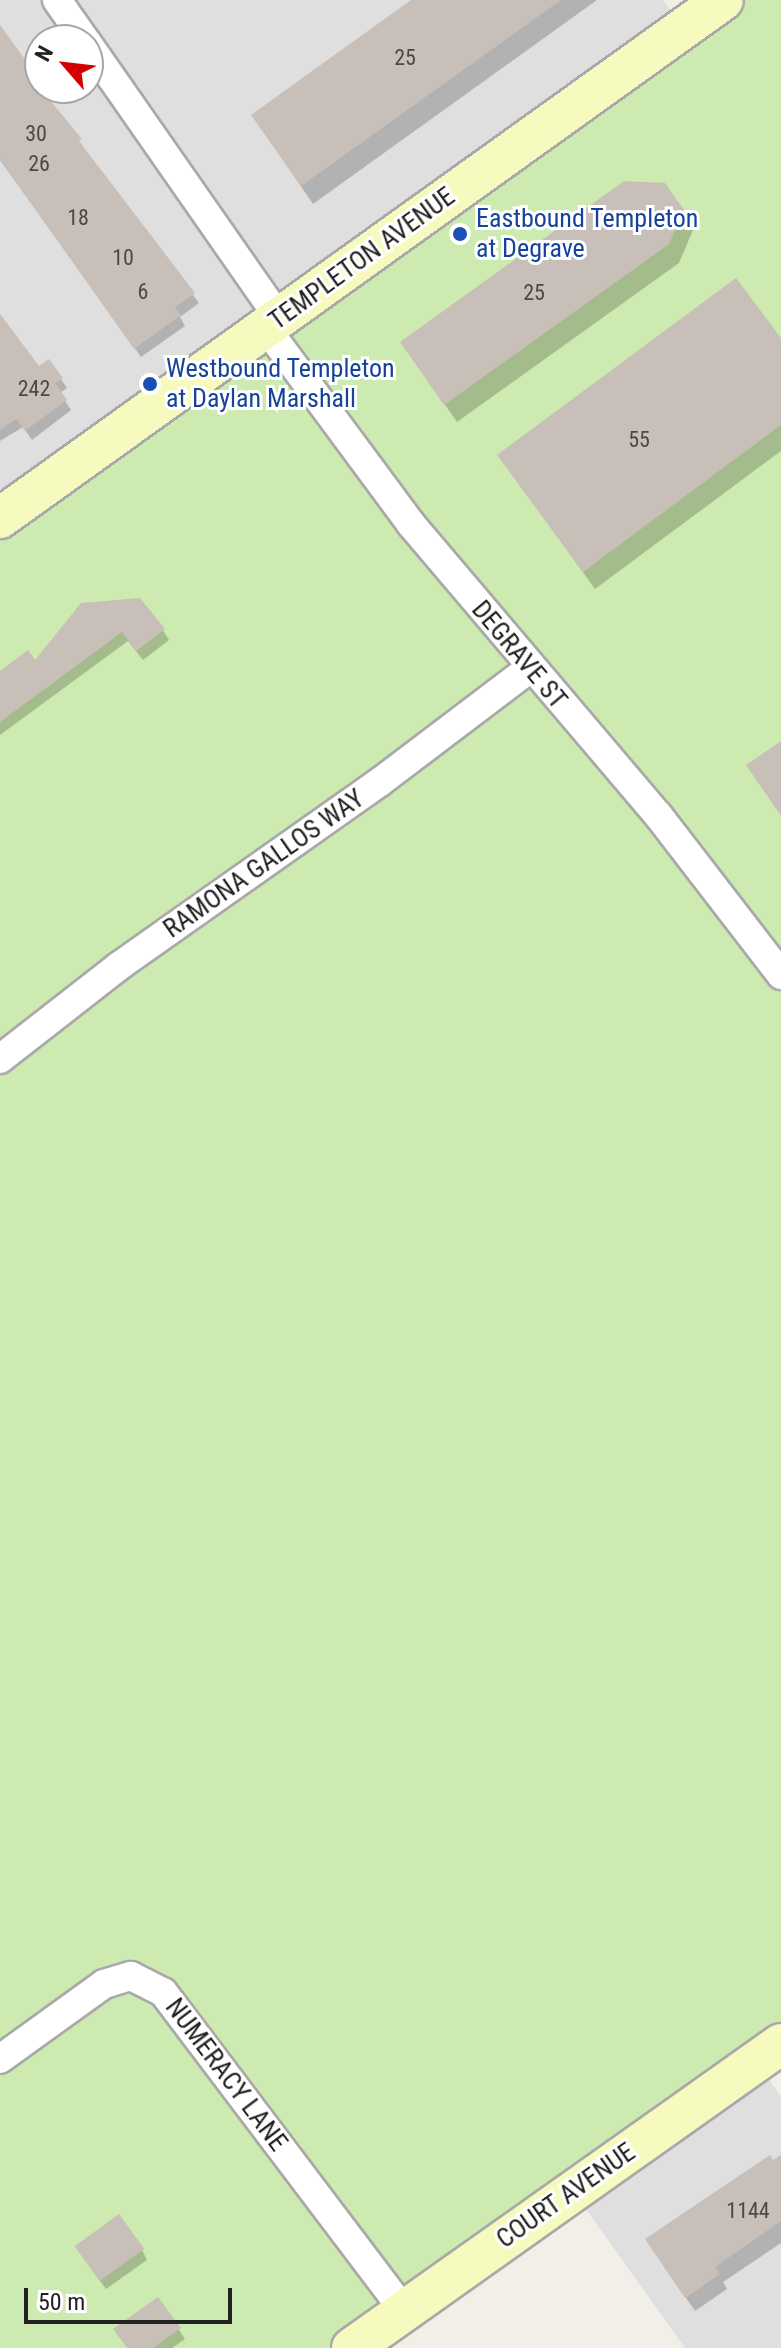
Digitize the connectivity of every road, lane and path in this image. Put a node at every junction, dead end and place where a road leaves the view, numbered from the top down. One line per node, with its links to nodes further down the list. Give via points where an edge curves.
1 (57, 0): 3 (street, DEGRAVE ST)
2 (723, 0): 5 (street, TEMPLETON AVENUE)
3 (74, 24)
4 (104, 69): 5 (street, DEGRAVE ST)
5 (273, 323): 6 (street, TEMPLETON AVENUE); 7 (street, DEGRAVE ST, via 411,524)
6 (0, 518)
7 (529, 669): 8 (street, DEGRAVE ST, via 658,815); 9 (street, RAMONA GALLOS WAY, via 380,782 119,966)
8 (781, 975)
9 (0, 1059)
10 (781, 2044): 12 (street, COURT AVENUE)
11 (0, 2059): 12 (street, NUMERACY LANE, via 104,1984 131,1976 163,1992)
12 (404, 2311): 13 (street, COURT AVENUE)
13 (352, 2348)

